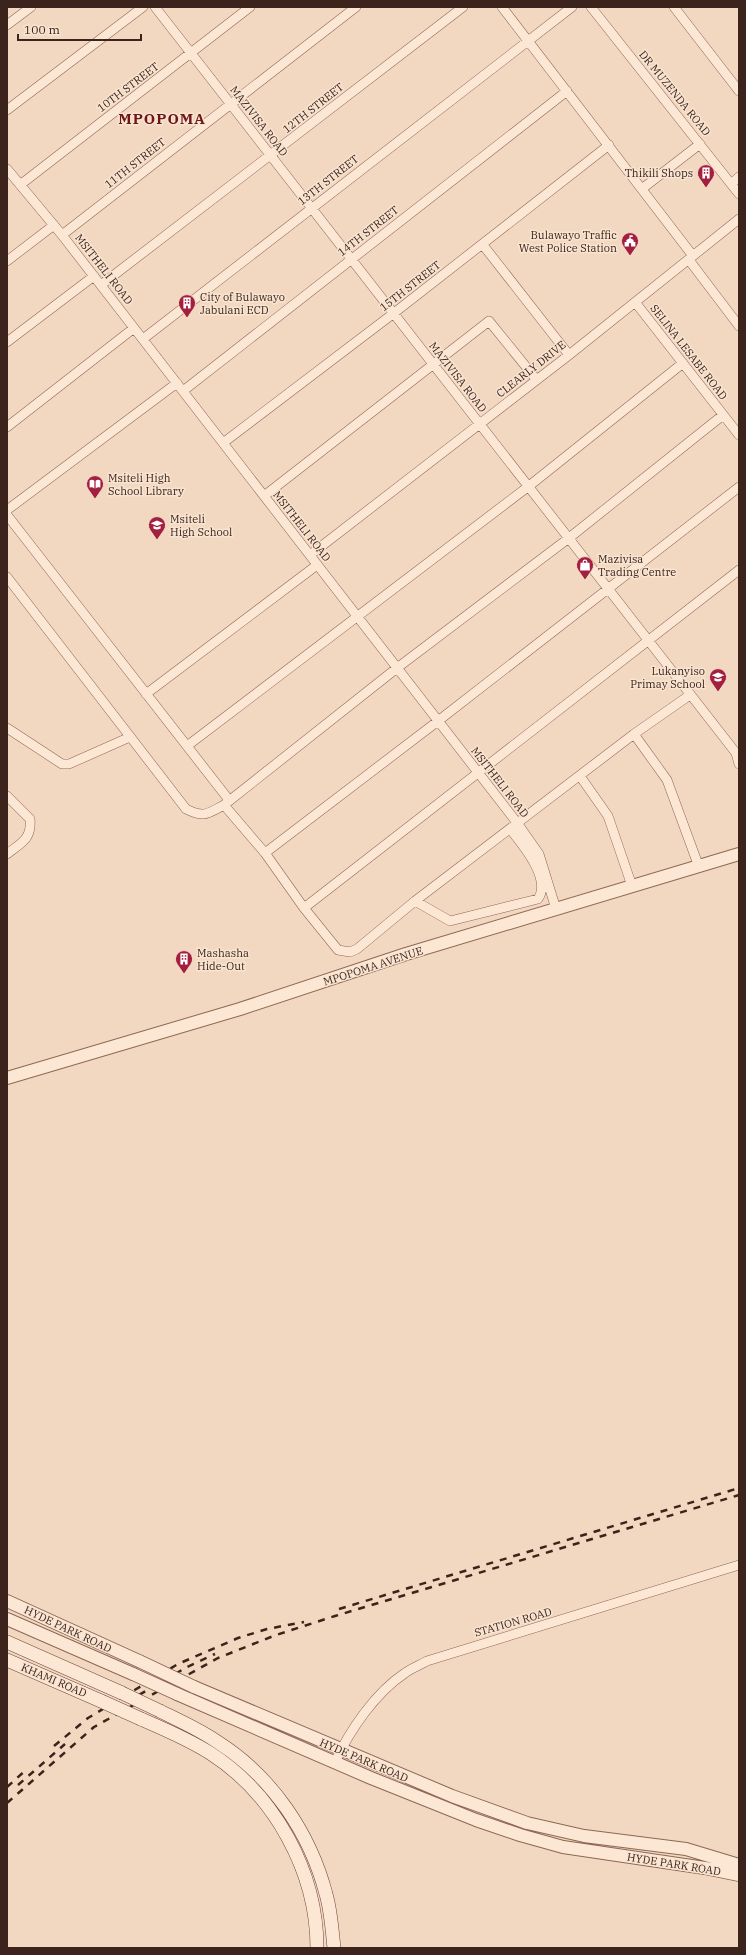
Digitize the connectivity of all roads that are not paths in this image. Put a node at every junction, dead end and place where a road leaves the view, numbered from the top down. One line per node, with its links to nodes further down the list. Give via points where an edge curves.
1 (32, 7): 11 (street)
2 (143, 7): 17 (street)
3 (155, 7): 13 (street, MAZIVISA ROAD)
4 (250, 7): 13 (street, 10TH STREET)
5 (356, 7): 16 (street, 11TH STREET)
6 (463, 7): 20 (street, 12TH STREET)
7 (502, 7): 12 (street)
8 (572, 7): 12 (street, 13TH STREET)
9 (591, 7): 18 (street, DR MUZENDA ROAD)
10 (674, 7): 14 (street)
11 (7, 26)
12 (528, 40): 15 (street); 27 (street, 13TH STREET)
13 (191, 54): 16 (street, MAZIVISA ROAD); 24 (street, 10TH STREET)
14 (739, 90)
15 (567, 91): 19 (street); 33 (street, 14TH STREET)
16 (231, 104): 20 (street, MAZIVISA ROAD); 30 (street, 11TH STREET)
17 (7, 110)
18 (700, 144): 23 (street, DR MUZENDA ROAD); 25 (street)
19 (609, 145): 25 (street); 31 (street, 15TH STREET)
20 (271, 156): 27 (street, MAZIVISA ROAD); 36 (street, 12TH STREET)
21 (8, 173): 24 (street, MSITHELI ROAD)
22 (739, 177): 23 (street)
23 (731, 184): 26 (street, DR MUZENDA ROAD)
24 (20, 185): 29 (street, MSITHELI ROAD)
25 (643, 188): 32 (street)
26 (739, 194)
27 (311, 208): 33 (street, MAZIVISA ROAD); 41 (street, 13TH STREET)
28 (739, 219): 32 (street, CLEARLY DRIVE)
29 (54, 225): 30 (street, MSITHELI ROAD); 34 (street)
30 (62, 235): 35 (street, MSITHELI ROAD)
31 (482, 245): 38 (street, 15TH STREET); 43 (street)
32 (691, 258): 37 (street, CLEARLY DRIVE); 39 (street)
33 (351, 260): 38 (street, MAZIVISA ROAD); 48 (street, 14TH STREET)
34 (7, 261)
35 (94, 276): 36 (street, MSITHELI ROAD); 42 (street)
36 (101, 285): 40 (street, MSITHELI ROAD)
37 (635, 302): 43 (street, CLEARLY DRIVE); 44 (street, SELINA LESABE ROAD)
38 (394, 314): 45 (street, MAZIVISA ROAD); 53 (street, 15TH STREET)
39 (739, 326)
40 (134, 328): 41 (street, MSITHELI ROAD); 51 (street)
41 (143, 339): 47 (street, MSITHELI ROAD)
42 (7, 342)
43 (569, 354): 46 (street, CLEARLY DRIVE)
44 (683, 363): 49 (street, SELINA LESABE ROAD); 54 (street)
45 (433, 365): 46 (street, via 489,322); 50 (street, MAZIVISA ROAD); 56 (street)
46 (536, 379): 50 (street, CLEARLY DRIVE)
47 (177, 382): 48 (street, MSITHELI ROAD); 57 (street)
48 (183, 390): 53 (street, MSITHELI ROAD)
49 (723, 415): 52 (street, SELINA LESABE ROAD); 59 (street)
50 (480, 424): 54 (street, MAZIVISA ROAD); 60 (street, CLEARLY DRIVE)
51 (7, 427)
52 (739, 435)
53 (223, 443): 56 (street, MSITHELI ROAD)
54 (529, 486): 59 (street, MAZIVISA ROAD); 65 (street)
55 (739, 487): 64 (street)
56 (264, 496): 60 (street, MSITHELI ROAD)
57 (7, 510)
58 (7, 515): 68 (street)
59 (569, 538): 64 (street, MAZIVISA ROAD); 67 (street)
60 (310, 555): 61 (street, MSITHELI ROAD)
61 (317, 565): 65 (street, MSITHELI ROAD); 68 (street)
62 (739, 570): 66 (street)
63 (7, 577): 73 (street)
64 (608, 588): 66 (street, MAZIVISA ROAD); 70 (street)
65 (358, 617): 67 (street, MSITHELI ROAD); 74 (street)
66 (649, 640): 69 (street, MAZIVISA ROAD); 77 (street)
67 (398, 668): 70 (street, MSITHELI ROAD); 80 (street)
68 (146, 694): 74 (street)
69 (690, 695): 72 (street); 75 (street, MAZIVISA ROAD)
70 (438, 721): 77 (street, MSITHELI ROAD); 82 (street)
71 (7, 728): 73 (street, via 62,764 69,764)
72 (634, 734): 78 (street); 85 (street, via 667,780)
73 (130, 737): 80 (street, via 186,809 200,815 207,814)
74 (187, 746): 80 (street)
75 (737, 753): 76 (street, MAZIVISA ROAD)
76 (739, 764)
77 (478, 774): 81 (street, MSITHELI ROAD); 88 (street)
78 (580, 776): 81 (street); 86 (street, via 608,816)
79 (7, 796): 83 (street, via 30,819 31,828 25,840)
80 (226, 803): 82 (street)
81 (514, 826): 87 (street); 87 (street, via 534,862 542,889 538,898 450,921); 89 (street, MSITHELI ROAD, via 539,854)
82 (265, 853): 88 (street)
83 (7, 854)
84 (739, 854): 85 (street, MPOPOMA AVENUE)
85 (699, 867): 86 (street, MPOPOMA AVENUE)
86 (632, 886): 89 (street, MPOPOMA AVENUE)
87 (416, 901): 88 (street, via 350,952 338,950)
88 (304, 908)
89 (556, 909): 90 (street, MPOPOMA AVENUE, via 406,954 240,1009)
90 (7, 1078)
91 (739, 1565): 96 (street, STATION ROAD, via 427,1661 404,1673 383,1691)
92 (7, 1601): 96 (street, HYDE PARK ROAD, bridge, via 194,1687)
93 (7, 1619): 97 (street, HYDE PARK ROAD, bridge)
94 (7, 1642): 101 (main road, bridge, via 122,1693 219,1742 242,1759 281,1801 302,1832 317,1864 326,1895)
95 (7, 1660): 100 (main road, KHAMI ROAD, bridge, via 181,1737 232,1769 257,1793 280,1823 296,1855 316,1915)
96 (341, 1750): 97 (street, STATION ROAD); 98 (street, HYDE PARK ROAD, via 452,1796 527,1823 584,1836 686,1849)
97 (335, 1762): 99 (street, HYDE PARK ROAD, via 476,1820 548,1843)
98 (739, 1865)
99 (739, 1875)
100 (317, 1948)
101 (334, 1948)

